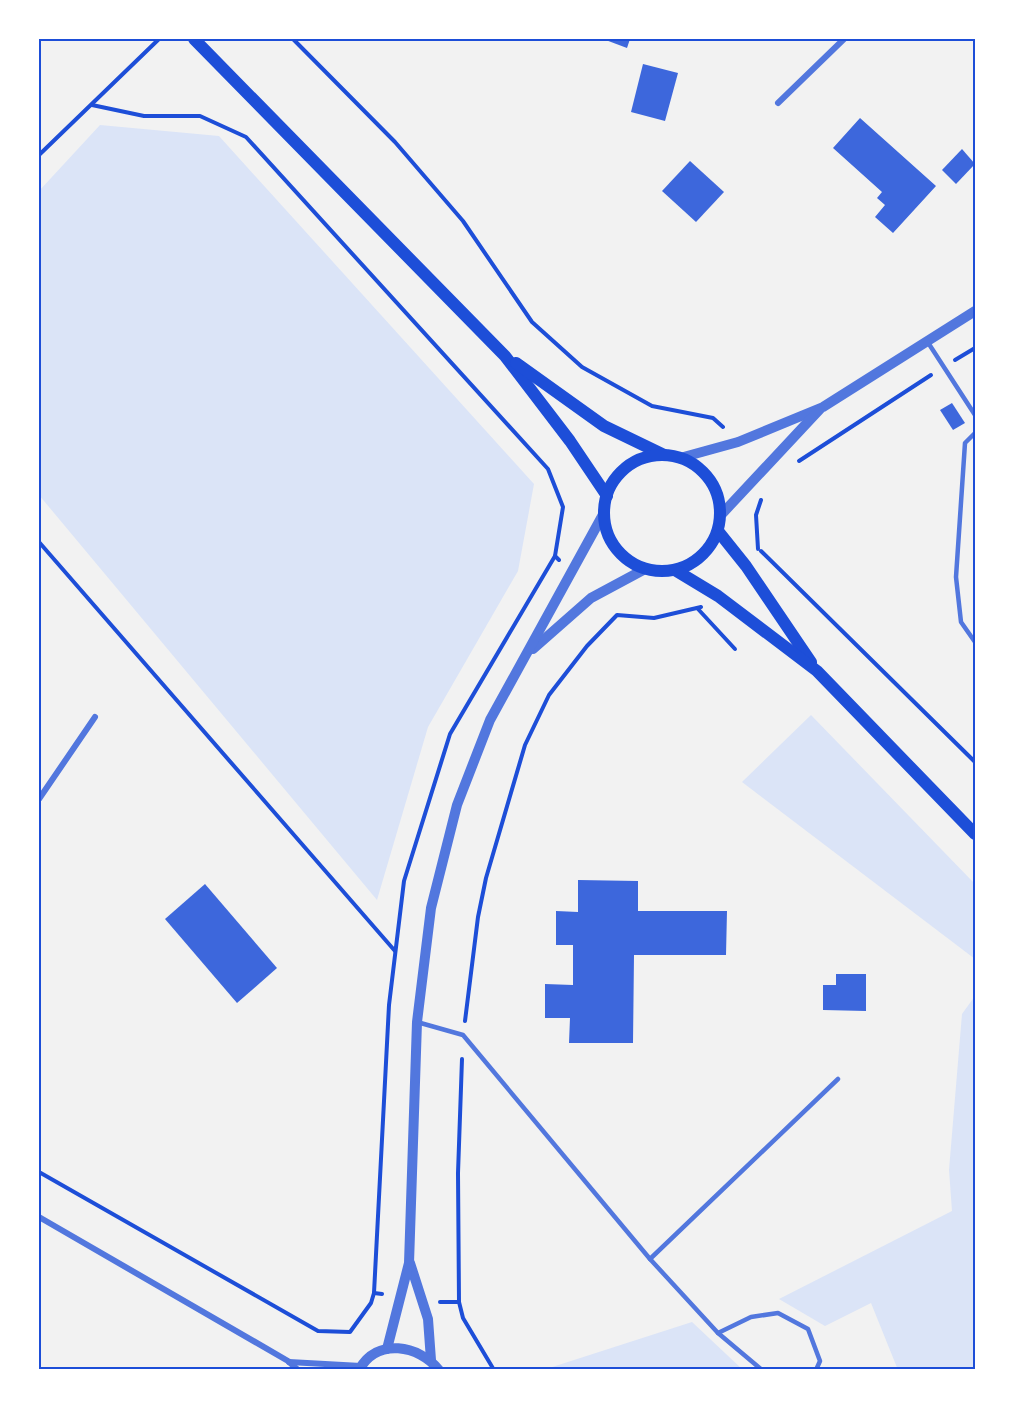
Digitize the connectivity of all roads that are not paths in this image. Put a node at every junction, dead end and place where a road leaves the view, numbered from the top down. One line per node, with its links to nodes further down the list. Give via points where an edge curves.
1 (194, 39): 6 (main road)
2 (844, 39): 3 (street)
3 (778, 103)
4 (975, 311): 5 (street)
5 (927, 341): 7 (street); 8 (lane)
6 (505, 356): 10 (main road, via 604,426); 12 (main road)
7 (823, 407): 11 (street, via 738,442); 14 (street)
8 (975, 415)
9 (975, 433): 18 (lane, via 965,443 956,577 961,621)
10 (665, 456): 11 (main road); 12 (main road, via 636,462 614,482)
11 (680, 458): 14 (main road, via 694,464 714,486)
12 (607, 496): 13 (main road)
13 (604, 511): 16 (main road, via 611,540 620,553); 19 (street)
14 (720, 516): 15 (main road)
15 (718, 531): 17 (main road, via 702,556); 20 (main road)
16 (645, 569): 17 (main road); 19 (street, via 591,598)
17 (675, 570): 20 (main road)
18 (975, 642)
19 (526, 655): 24 (street, via 490,720 457,804 431,908)
20 (817, 671): 23 (main road)
21 (94, 717): 22 (street)
22 (39, 799)
23 (975, 834)
24 (417, 1022): 27 (lane, via 463,1035); 28 (street)
25 (838, 1079): 27 (lane)
26 (39, 1217): 32 (street)
27 (650, 1259): 29 (lane)
28 (410, 1263): 30 (street); 31 (street, via 428,1319)
29 (718, 1334): 36 (lane); 37 (lane, via 751,1317 778,1312 808,1329 820,1360)
30 (387, 1348): 31 (street, via 418,1351); 33 (street)
31 (431, 1360): 35 (street)
32 (288, 1361): 33 (street); 34 (street)
33 (360, 1368)
34 (298, 1370)
35 (439, 1370)
36 (762, 1370)
37 (816, 1370)

